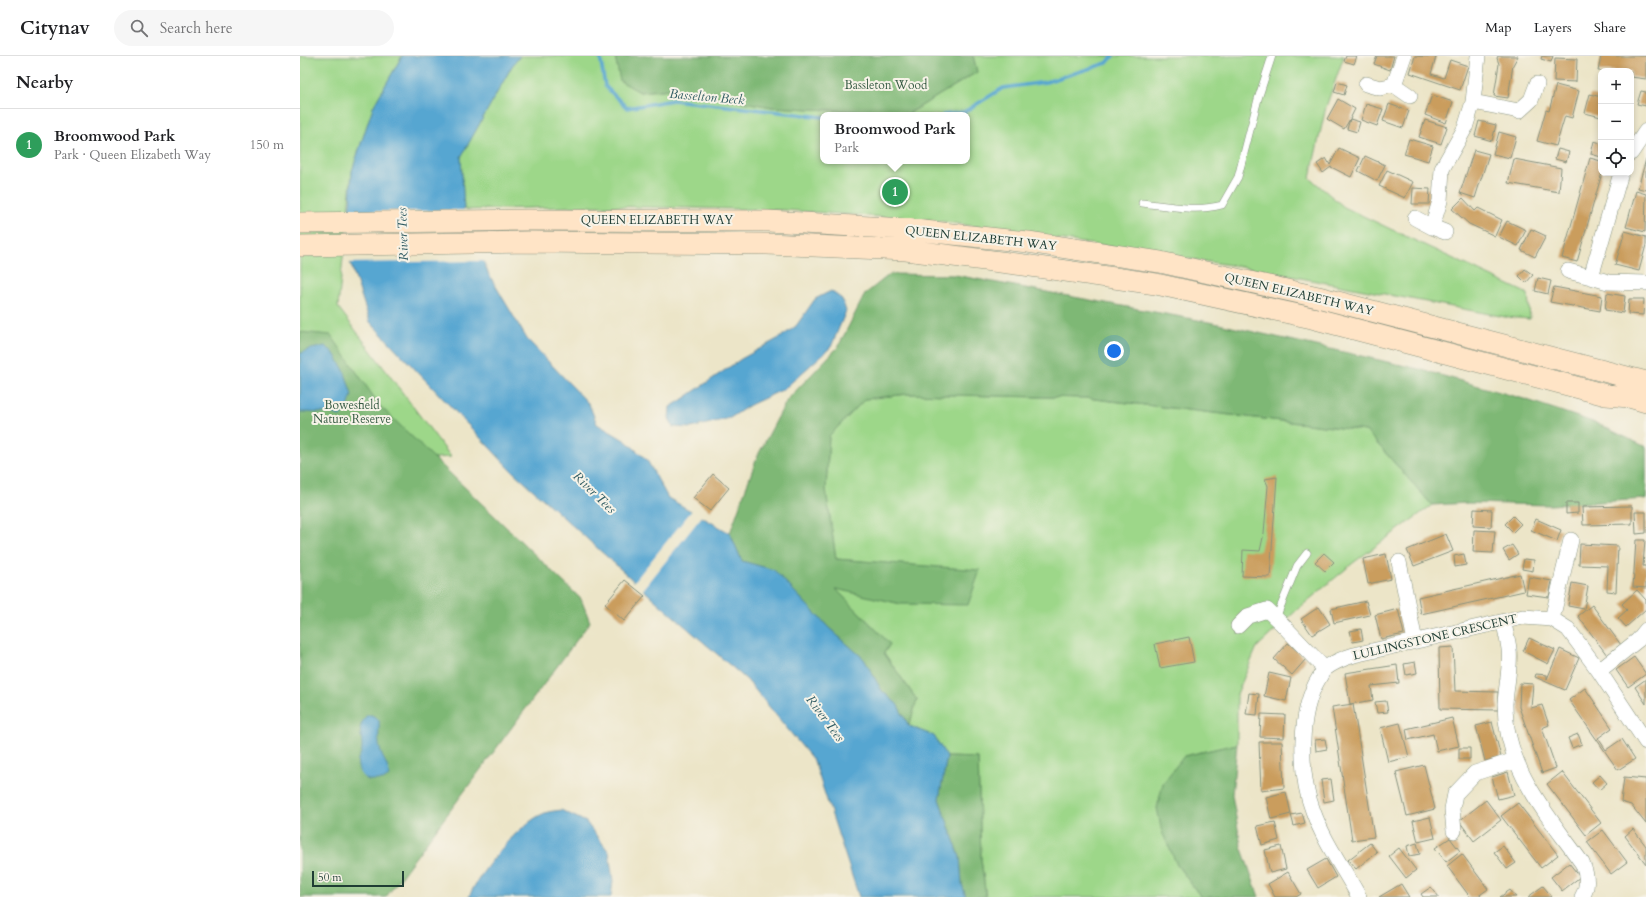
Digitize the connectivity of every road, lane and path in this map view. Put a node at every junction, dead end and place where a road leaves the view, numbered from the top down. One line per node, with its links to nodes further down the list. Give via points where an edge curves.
1 (1272, 56): 12 (lane, via 1238,177 1222,205 1189,208)
2 (1404, 56): 6 (street)
3 (1478, 56): 8 (street)
4 (1366, 84): 6 (street, via 1380,88)
5 (1537, 84): 8 (street, via 1531,100 1519,111)
6 (1394, 85): 7 (street)
7 (1410, 96)
8 (1473, 102): 13 (street, via 1465,128 1442,169 1439,230)
9 (1646, 131): 10 (street)
10 (1634, 148)
11 (1620, 176): 17 (street)
12 (1142, 203)
13 (1415, 218)
14 (300, 223): 19 (street, QUEEN ELIZABETH WAY, via 526,220 768,221 905,229 1028,242 1160,262 1318,297)
15 (300, 246): 20 (street, QUEEN ELIZABETH WAY, via 527,242 783,244 906,250 1156,284 1312,318)
16 (1568, 272): 17 (street)
17 (1591, 277): 18 (street, via 1608,282)
18 (1646, 283)
19 (1646, 382)
20 (1606, 395): 21 (street, QUEEN ELIZABETH WAY); 22 (street)
21 (1646, 402)
22 (1646, 415)
23 (1571, 540): 27 (street)
24 (1307, 553): 26 (lane, via 1297,566)
25 (1399, 562): 31 (street)
26 (1276, 618): 29 (street, via 1266,610 1248,616); 32 (street)
27 (1552, 619): 28 (street, LULLINGSTONE CRESCENT, via 1523,617); 33 (street, LULLINGSTONE CRESCENT, via 1568,628)
28 (1504, 622): 31 (street, LULLINGSTONE CRESCENT); 35 (street, via 1509,650 1505,704 1508,735)
29 (1238, 626)
30 (1646, 630): 33 (street, via 1638,640)
31 (1415, 641): 32 (street, LULLINGSTONE CRESCENT, via 1354,655)
32 (1325, 669): 37 (street, via 1311,693 1306,716 1303,762 1313,811 1323,835)
33 (1598, 671): 34 (street, LULLINGSTONE CRESCENT)
34 (1646, 742)
35 (1515, 760): 36 (street, via 1475,773 1455,794 1452,809); 38 (street, via 1526,784 1582,863 1586,872 1586,890)
36 (1454, 830)
37 (1359, 897)
38 (1582, 897)

